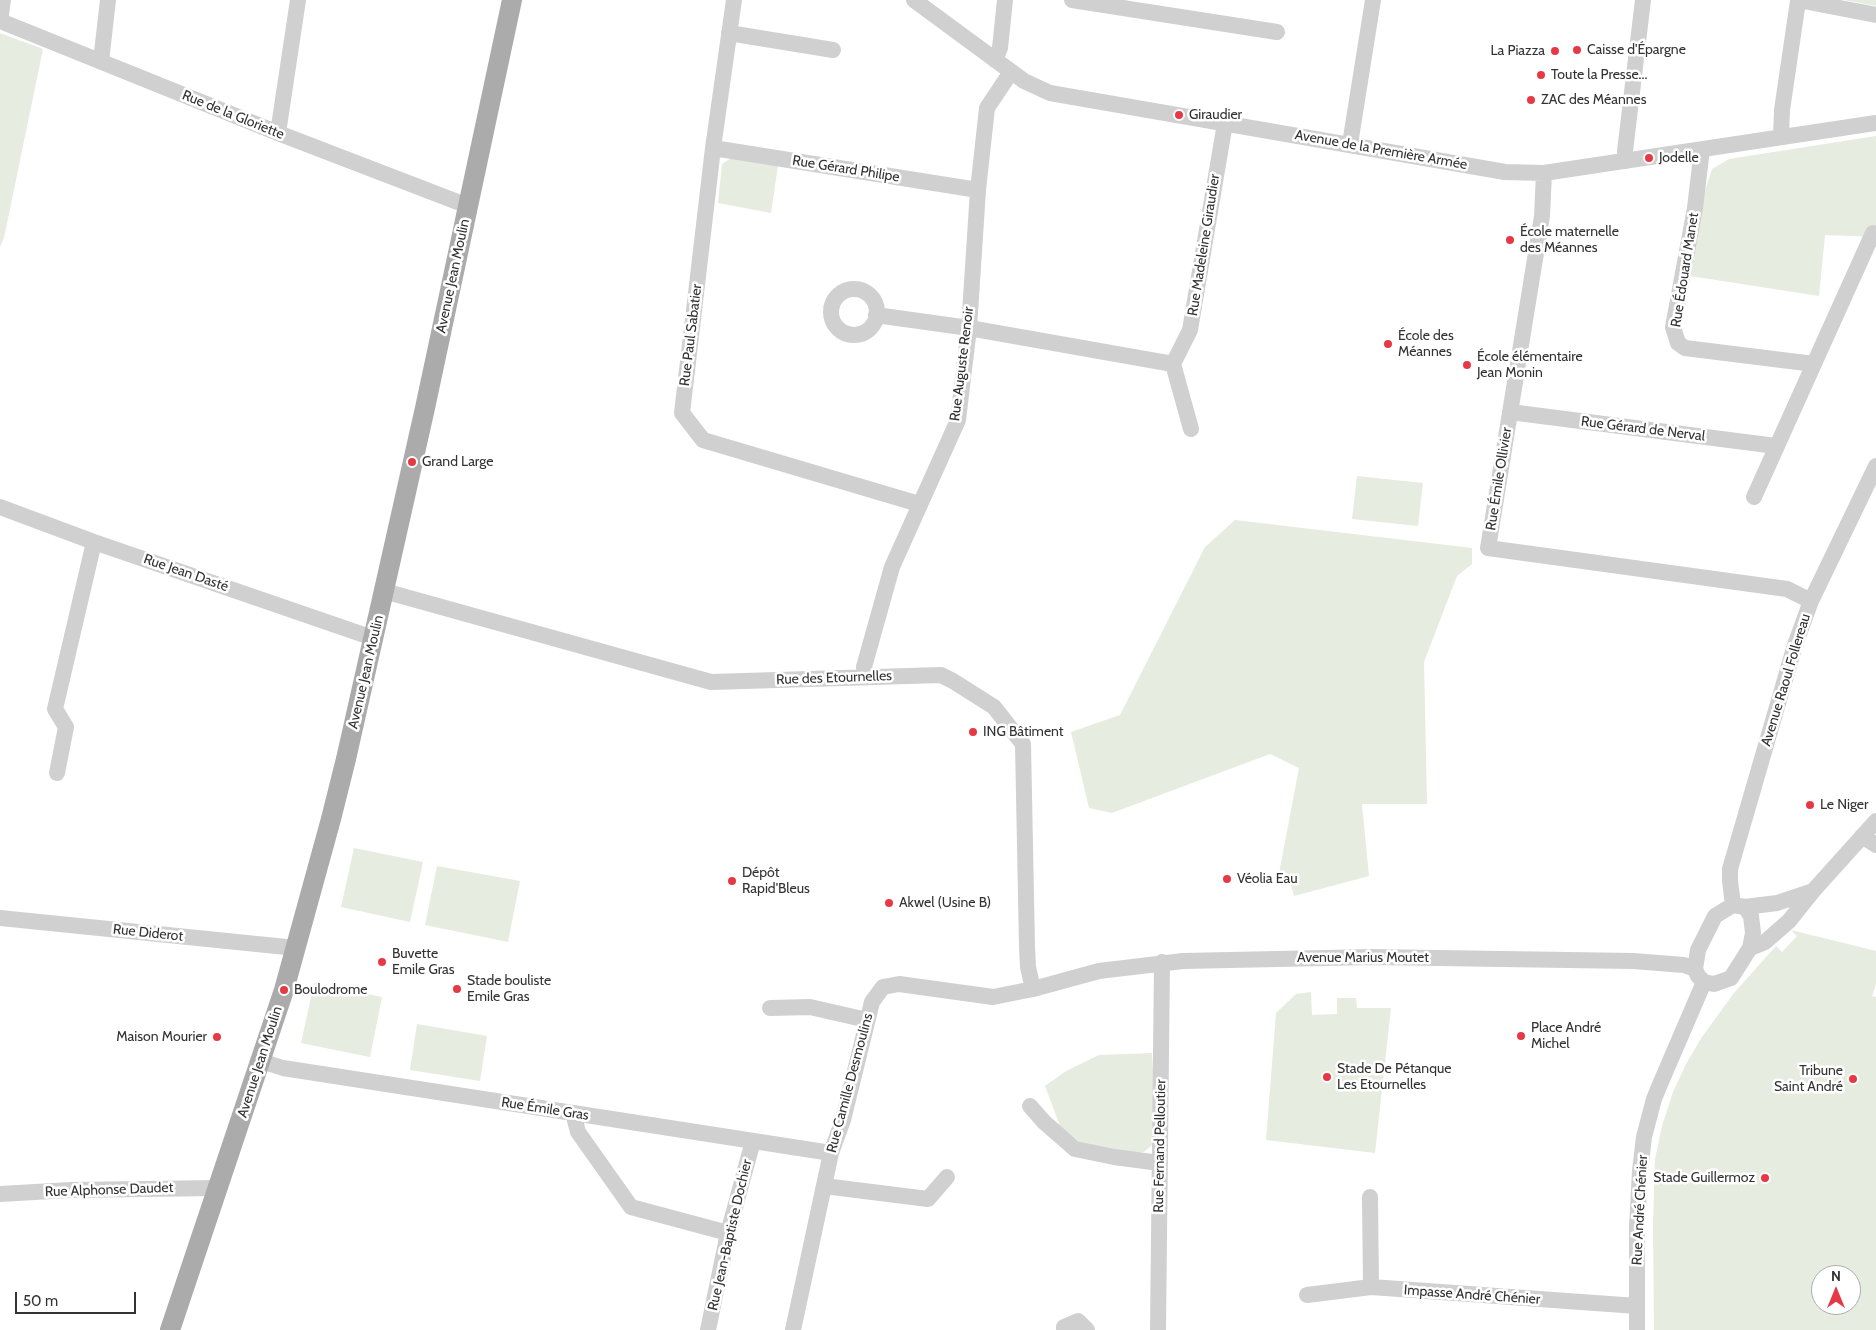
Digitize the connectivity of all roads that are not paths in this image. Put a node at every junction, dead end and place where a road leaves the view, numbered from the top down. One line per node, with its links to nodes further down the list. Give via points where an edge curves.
1 (3, 0): 13 (street)
2 (108, 0): 18 (street)
3 (298, 0): 22 (street)
4 (512, 0): 30 (main road, Avenue Jean Moulin)
5 (734, 0): 15 (street, Rue Paul Sabatier)
6 (914, 0): 17 (street, Avenue de la Première Armée)
7 (1005, 0): 17 (street, via 1000,48)
8 (1072, 0): 14 (street)
9 (1373, 0): 24 (street)
10 (1643, 0): 27 (street)
11 (1798, 1): 12 (street); 23 (street)
12 (1876, 15)
13 (0, 21): 18 (street, Rue de la Gloriette)
14 (1277, 32)
15 (729, 33): 16 (street); 25 (street, Rue Paul Sabatier)
16 (833, 50)
17 (995, 60): 19 (street, Avenue de la Première Armée)
18 (101, 61): 22 (street, Rue de la Gloriette)
19 (1011, 72): 20 (street, Avenue de la Première Armée, via 1050,93); 29 (street, Rue Auguste Renoir, via 987,108)
20 (1225, 123): 24 (street, Avenue de la Première Armée); 34 (street, Rue Madeleine Giraudier, via 1190,330)
21 (1876, 123): 23 (street, Avenue de la Première Armée)
22 (278, 133): 30 (street, Rue de la Gloriette)
23 (1781, 137): 26 (street, Avenue de la Première Armée)
24 (1350, 144): 28 (street, Avenue de la Première Armée, via 1505,172)
25 (714, 148): 29 (street, Rue Gérard Philipe); 41 (street, Rue Paul Sabatier, via 682,413 703,440)
26 (1702, 149): 27 (street, Avenue de la Première Armée); 35 (street, Rue Édouard Manet, via 1674,327 1678,343 1686,348)
27 (1626, 161): 28 (street, Avenue de la Première Armée)
28 (1544, 173): 36 (street, Rue Émile Ollivier, via 1540,225)
29 (978, 190): 33 (street, Rue Auguste Renoir)
30 (468, 206): 44 (main road, Avenue Jean Moulin)
31 (1873, 232): 35 (street)
32 (876, 315): 33 (street)
33 (968, 328): 34 (street); 41 (street, Rue Auguste Renoir, via 958,420)
34 (1173, 364): 37 (street)
35 (1814, 364): 38 (street)
36 (1510, 412): 38 (street, Rue Gérard de Nerval); 45 (street, Rue Émile Ollivier, via 1488,548 1787,589)
37 (1191, 429)
38 (1776, 446): 40 (street)
39 (1876, 466): 45 (street, Avenue Raoul Follereau)
40 (1754, 497)
41 (919, 504): 47 (street, Rue Auguste Renoir, via 892,567 864,667)
42 (0, 507): 43 (street, Rue Jean Dasté)
43 (94, 542): 46 (street, Rue Jean Dasté); 48 (street, via 55,709 66,727)
44 (384, 591): 46 (main road, Avenue Jean Moulin); 47 (street, Rue des Etournelles, via 711,682)
45 (1810, 601): 53 (street, Avenue Raoul Follereau, via 1730,869 1730,881)
46 (373, 638): 55 (main road, Avenue Jean Moulin, via 342,776)
47 (865, 677): 59 (street, Rue des Etournelles, via 941,676 994,707 1023,744 1027,947)
48 (57, 773)
49 (1876, 821): 50 (street)
50 (1862, 836): 51 (street); 52 (street)
51 (1876, 845)
52 (1813, 891): 53 (street, via 1777,903); 56 (street, via 1789,921 1765,942)
53 (1739, 906): 56 (street, Avenue Raoul Follereau, via 1751,916); 58 (street, Rue André Chénier, via 1715,916 1698,950)
54 (0, 918): 55 (street, Rue Diderot)
55 (296, 948): 62 (main road, Avenue Jean Moulin)
56 (1750, 948): 58 (street, Avenue Marius Moutet, via 1731,978 1714,984)
57 (1162, 962): 58 (street, Avenue Marius Moutet, via 1392,957 1633,961 1684,965); 59 (street, Avenue Marius Moutet, via 1099,970); 67 (street, Rue Fernand Pelloutier)
58 (1699, 976): 76 (street, Rue André Chénier, via 1654,1099 1644,1137 1640,1171)
59 (1033, 989): 61 (street, Rue Camille Desmoulins, via 982,997 899,984 883,987 872,1002)
60 (770, 1008): 61 (street, via 810,1007)
61 (866, 1020): 66 (street, Rue Camille Desmoulins, via 843,1120)
62 (260, 1061): 64 (street, Rue Émile Gras, via 283,1068); 70 (main road, Avenue Jean Moulin)
63 (1030, 1106): 67 (street, via 1075,1149)
64 (573, 1113): 65 (street, Rue Émile Gras); 73 (street, via 578,1132 631,1207)
65 (752, 1141): 66 (street, Rue Émile Gras); 73 (street, Rue Jean-Baptiste Dochier)
66 (831, 1153): 69 (street, Rue Camille Desmoulins)
67 (1160, 1163): 82 (street, Rue Fernand Pelloutier)
68 (947, 1176): 69 (street, via 928,1199)
69 (824, 1186): 79 (street, Rue Camille Desmoulins)
70 (217, 1188): 71 (street, Rue Alphonse Daudet); 77 (main road, Avenue Jean Moulin)
71 (0, 1194)
72 (1370, 1197): 74 (street)
73 (728, 1233): 78 (street, Rue Jean-Baptiste Dochier)
74 (1371, 1287): 75 (street, Impasse André Chénier); 76 (street, Impasse André Chénier)
75 (1307, 1295)
76 (1637, 1306): 83 (street, Rue André Chénier)
77 (170, 1330)
78 (708, 1330)
79 (793, 1330)
80 (1064, 1330): 81 (street, via 1064,1327 1078,1321)
81 (1087, 1330)
82 (1158, 1330)
83 (1637, 1330)

